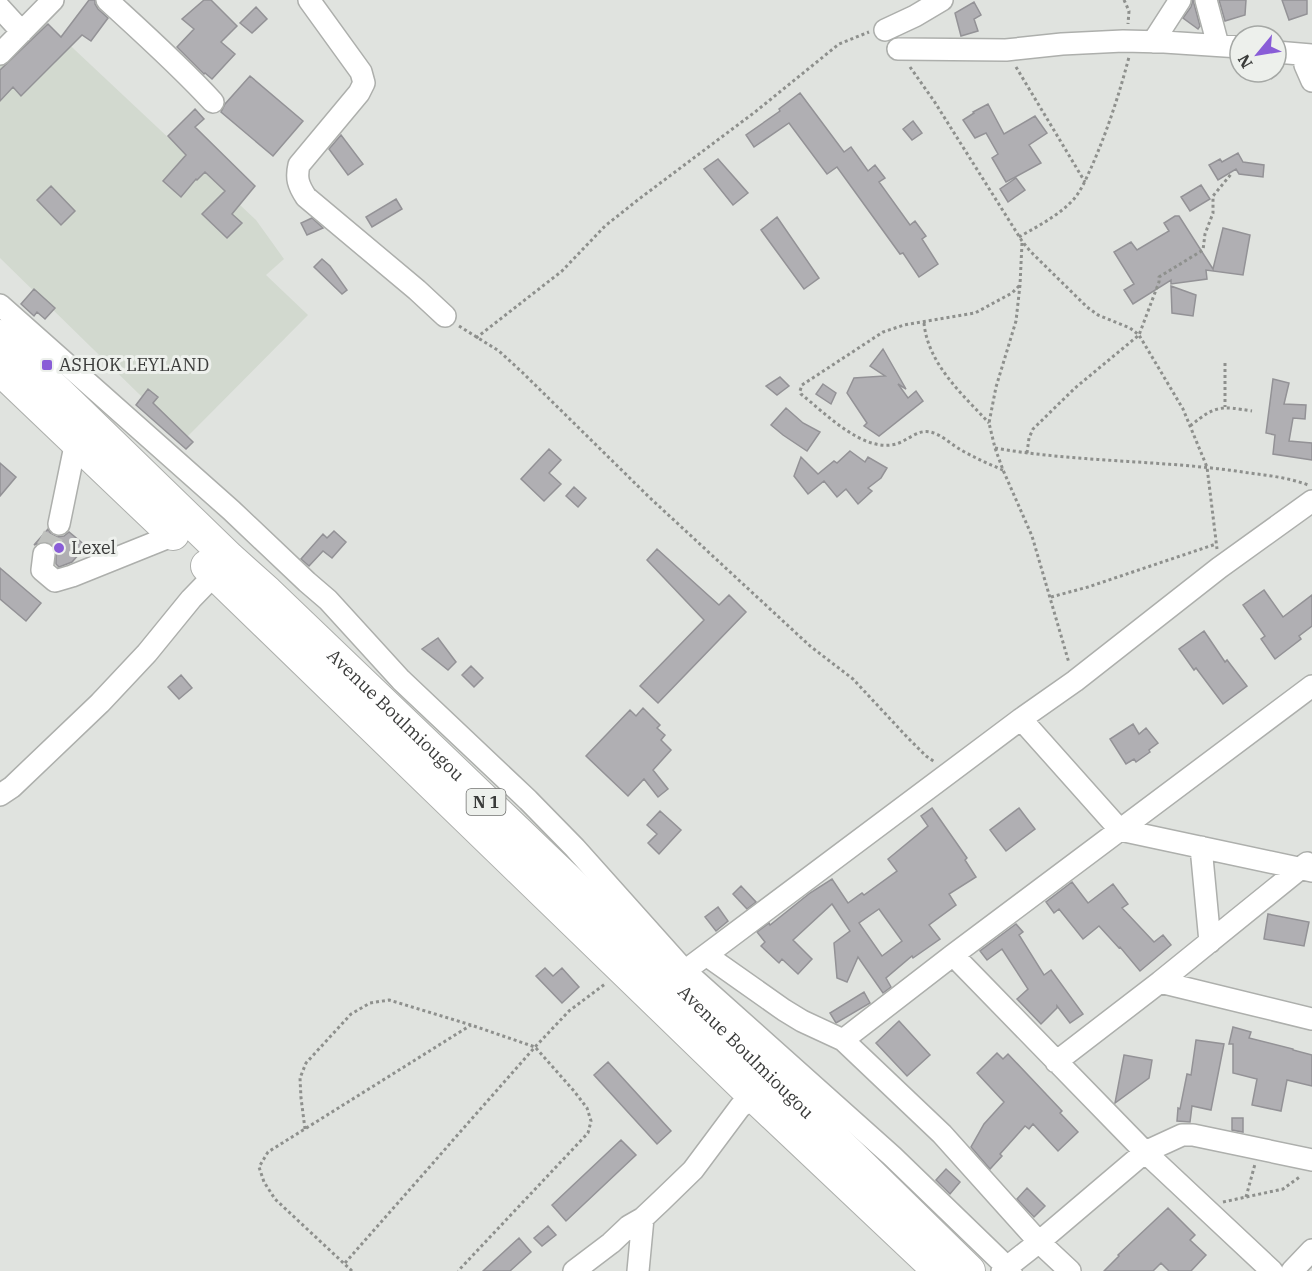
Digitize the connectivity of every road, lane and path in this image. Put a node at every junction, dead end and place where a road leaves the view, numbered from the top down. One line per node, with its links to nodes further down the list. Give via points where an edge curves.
1 (53, 0): 10 (street)
2 (107, 0): 20 (street)
3 (309, 0): 26 (street, via 361,72 364,83 299,165 299,188)
4 (942, 0): 9 (street)
5 (1124, 0): 11 (path)
6 (1180, 0): 11 (street)
7 (1206, 0): 12 (street)
8 (0, 8): 10 (street)
9 (885, 30): 30 (path, via 839,44 605,226 562,271)
10 (22, 32): 17 (street)
11 (1137, 41): 12 (street); 15 (street); 22 (path)
12 (1218, 45): 13 (street)
13 (1228, 45)
14 (898, 49): 15 (street); 23 (path)
15 (1006, 50): 22 (path)
16 (1288, 53): 18 (street)
17 (0, 54)
18 (1308, 55): 19 (street, via 1305,65)
19 (1312, 81)
20 (213, 102)
21 (1232, 173): 28 (path, via 1213,196 1213,213 1203,250 1159,278)
22 (1085, 182): 23 (path, via 1060,212)
23 (1021, 239): 24 (path); 28 (path, via 1087,307)
24 (1020, 285): 27 (path, via 975,313); 35 (path, via 1016,321)
25 (0, 305): 63 (street, via 328,600 401,680 567,840)
26 (445, 316): 30 (path)
27 (923, 323): 35 (path, via 940,368); 41 (path, via 883,332 802,385 801,394 839,426 872,443 894,444 930,432)
28 (1139, 335): 36 (path); 39 (path, via 1033,429)
29 (0, 336): 48 (highway, Avenue Boulmiougou / N 1)
30 (476, 338): 54 (path, via 499,351 649,497 810,646 853,679 926,756)
31 (1225, 363): 33 (path)
32 (0, 369): 37 (highway, Avenue Boulmiougou / N 1)
33 (1225, 407): 34 (path); 36 (path, via 1207,412)
34 (1252, 411)
35 (989, 423): 38 (path)
36 (1190, 426): 40 (path)
37 (76, 441): 44 (street); 45 (highway, Avenue Boulmiougou / N 1)
38 (995, 448): 39 (path); 41 (path)
39 (1027, 453): 40 (path)
40 (1207, 467): 42 (path, via 1293,479); 46 (path)
41 (1003, 470): 50 (path, via 1032,536)
42 (1312, 486)
43 (1312, 501): 49 (street)
44 (59, 524)
45 (174, 535): 47 (street, via 56,581 42,570); 48 (highway, Avenue Boulmiougou / N 1)
46 (1216, 544): 49 (path); 50 (path)
47 (45, 554)
48 (222, 566): 55 (street, via 100,703); 62 (highway, Avenue Boulmiougou / N 1); 63 (highway, Avenue Boulmiougou / N 1, via 276,600)
49 (1219, 568): 51 (street)
50 (1051, 597): 51 (path)
51 (1075, 681): 53 (street)
52 (1307, 696): 56 (street)
53 (1021, 719): 54 (street); 56 (street)
54 (950, 772): 60 (street)
55 (0, 795)
56 (1120, 830): 57 (street); 61 (street)
57 (1201, 847): 58 (street); 59 (street)
58 (1309, 866): 59 (street)
59 (1210, 942): 64 (street)
60 (706, 955): 63 (street); 67 (street, via 784,1010)
61 (953, 955): 67 (street); 69 (street)
62 (624, 969): 68 (path, via 569,1011); 70 (highway, Avenue Boulmiougou / N 1)
63 (679, 976): 81 (street, via 892,1156); 87 (highway, Avenue Boulmiougou / N 1)
64 (1160, 982): 65 (street); 69 (street)
65 (1312, 1019)
66 (471, 1025): 68 (path); 71 (path); 71 (path, via 389,1000 370,1003 351,1014 306,1063 300,1078)
67 (843, 1040): 78 (street, via 942,1134)
68 (535, 1047): 80 (path); 83 (path, via 587,1108 591,1121 588,1133)
69 (1056, 1062): 73 (street)
70 (755, 1097): 77 (street, via 740,1107 693,1170); 86 (highway, Avenue Boulmiougou / N 1)
71 (305, 1129): 80 (path, via 268,1152 259,1167 275,1199)
72 (1259, 1149): 73 (street, via 1182,1135); 74 (street); 75 (path)
73 (1145, 1152): 76 (street); 78 (street)
74 (1307, 1167): 75 (path, via 1283,1189)
75 (1246, 1197): 76 (path)
76 (1203, 1206): 89 (street)
77 (643, 1218): 84 (street); 85 (street)
78 (1039, 1242): 81 (street); 88 (street)
79 (1312, 1250): 90 (street)
80 (345, 1263): 82 (path)
81 (1007, 1270)
82 (352, 1271)
83 (458, 1271)
84 (574, 1271)
85 (638, 1271)
86 (939, 1271)
87 (969, 1271)
88 (1070, 1271)
89 (1272, 1271)
90 (1292, 1271)

